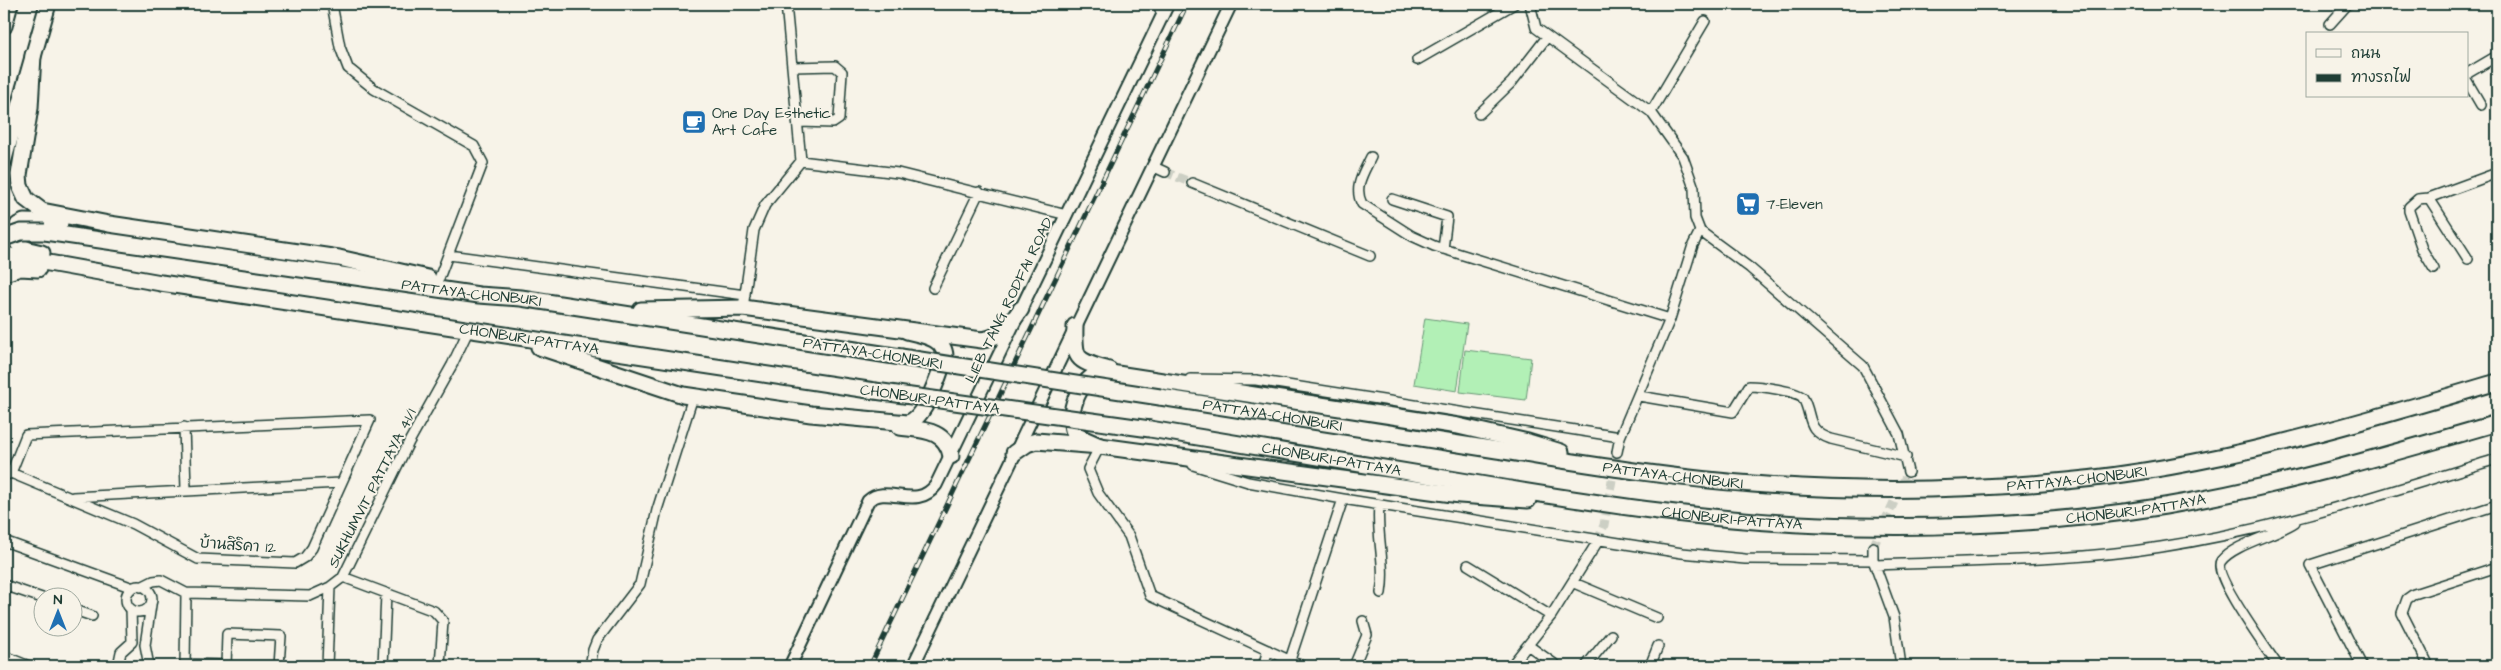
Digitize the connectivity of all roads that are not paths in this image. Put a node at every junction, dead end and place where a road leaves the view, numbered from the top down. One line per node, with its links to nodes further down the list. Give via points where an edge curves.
1 (10, 4): 13 (highway)
2 (48, 4): 17 (highway)
3 (332, 4): 43 (street, via 340,47 348,68 374,89 474,146 483,163)
4 (786, 4): 20 (street)
5 (1168, 4): 10 (street, LIEB TANG RODFAI ROAD)
6 (1231, 4): 30 (street)
7 (1514, 4): 19 (street)
8 (1530, 4): 14 (street, via 1536,28)
9 (2348, 4): 12 (street)
10 (1160, 9): 37 (street, LIEB TANG RODFAI ROAD)
11 (1705, 21): 24 (street)
12 (2330, 24)
13 (4, 26)
14 (1547, 36): 24 (street); 25 (street, via 1512,82)
15 (2497, 39): 16 (street)
16 (2497, 45)
17 (33, 55): 28 (highway); 38 (highway, via 30,108 19,167 23,192 42,211)
18 (2497, 56): 21 (street)
19 (1417, 60)
20 (794, 67): 26 (street); 26 (street, via 835,66 842,72 839,119 833,123)
21 (2468, 72)
22 (2468, 83): 23 (street)
23 (2481, 105)
24 (1652, 112): 39 (street, via 1683,157 1694,188 1695,218)
25 (1479, 114)
26 (799, 122): 29 (street)
27 (1371, 157): 41 (street, via 1358,186 1362,204 1412,236)
28 (4, 159)
29 (800, 161): 34 (street, via 893,172); 52 (street, via 765,205 754,230)
30 (1152, 166): 31 (street); 56 (street)
31 (1165, 172)
32 (2497, 173): 35 (street)
33 (1192, 183): 44 (street)
34 (979, 192): 37 (street); 50 (street)
35 (2429, 198): 45 (street); 46 (street, via 2415,201 2409,211 2422,249)
36 (1392, 199): 41 (street, via 1447,217)
37 (1066, 215): 53 (street, LIEB TANG RODFAI ROAD)
38 (109, 224): 48 (highway, via 339,258); 49 (highway, via 24,222 18,225 14,236 23,249 118,269)
39 (1700, 231): 55 (street); 74 (street, via 1750,268 1863,366 1899,434)
40 (4, 238): 51 (highway, PATTAYA-CHONBURI, bridge, via 21,232 45,232 480,295)
41 (1443, 249): 55 (street)
42 (4, 255): 49 (highway)
43 (449, 255): 48 (street); 52 (street)
44 (1370, 256)
45 (2468, 259)
46 (2434, 269)
47 (4, 273): 49 (highway, via 29,268)
48 (438, 281): 51 (highway)
49 (161, 283): 57 (highway, CHONBURI-PATTAYA)
50 (934, 288)
51 (521, 298): 54 (highway, PATTAYA-CHONBURI)
52 (744, 302): 54 (highway); 58 (highway)
53 (1021, 309): 58 (highway, via 1006,330 986,339); 73 (street, LIEB TANG RODFAI ROAD)
54 (600, 311): 76 (highway, PATTAYA-CHONBURI, bridge)
55 (1670, 318): 63 (street)
56 (1076, 326): 60 (highway, via 1075,351 1080,360); 71 (street)
57 (468, 329): 59 (highway, CHONBURI-PATTAYA); 93 (street, SUKHUMVIT PATTAYA 41/1, via 452,365 404,451)
58 (907, 331): 65 (highway, via 938,341 945,350 926,402 912,422)
59 (502, 334): 64 (highway); 83 (highway, CHONBURI-PATTAYA, bridge, via 1159,431)
60 (1121, 373): 61 (highway); 69 (highway, via 1104,372 1091,376 1073,407 1071,421 1075,435)
61 (1154, 378): 68 (street, via 1256,380); 76 (highway, via 1458,426 1528,442)
62 (2497, 382): 76 (highway, PATTAYA-CHONBURI, via 2336,431 2232,455 2068,481 1906,490 1752,484)
63 (1639, 396): 68 (street); 74 (street, via 1733,412 1749,386 1796,393 1804,399 1812,425 1824,437)
64 (693, 397): 65 (highway); 126 (street, via 657,510 640,584 597,640)
65 (810, 414): 73 (highway, via 936,433 946,442)
66 (2497, 423): 83 (highway, CHONBURI-PATTAYA, via 2324,472 2222,495 2098,514 1974,524 1858,526 1773,523)
67 (184, 427): 78 (street, via 26,435); 79 (street, บ้านสิริคา 12, via 370,420); 80 (street)
68 (1620, 437): 70 (street)
69 (1100, 446): 71 (highway, via 1036,441); 72 (highway); 114 (street, via 1088,469 1098,493 1129,536 1150,596)
70 (1617, 452)
71 (1014, 454): 128 (street)
72 (1157, 454): 82 (street, via 1248,482); 83 (highway, via 1460,495)
73 (951, 456): 127 (street, LIEB TANG RODFAI ROAD, via 927,495 918,498 879,495 868,501)
74 (1906, 457): 77 (street)
75 (2497, 459): 86 (street)
76 (1605, 467)
77 (1908, 472)
78 (8, 474): 81 (street, บ้านสิริคา 12)
79 (340, 483): 80 (street); 81 (street, บ้านสิริคา 12, via 312,548 295,563 198,559 133,524)
80 (186, 489): 81 (street)
81 (72, 497)
82 (1344, 499): 84 (street); 116 (street)
83 (1596, 503)
84 (1379, 505): 88 (street); 101 (street, via 1377,528 1384,579)
85 (2497, 505): 138 (street, via 2310,564)
86 (2300, 519): 90 (street, via 2210,539 2101,555); 137 (street, via 2240,548 2221,561 2219,568 2229,592)
87 (4, 541): 96 (street)
88 (1598, 541): 90 (street, via 1745,559); 94 (street)
89 (1873, 547): 90 (street)
90 (1874, 563): 136 (street, via 1894,617)
91 (1468, 565): 106 (street)
92 (2497, 567): 139 (street, via 2406,599 2402,613)
93 (344, 577): 97 (street, SUKHUMVIT PATTAYA 41/1); 100 (street)
94 (1574, 583): 106 (street); 107 (street)
95 (4, 584): 99 (street)
96 (137, 587): 98 (street, SUKHUMVIT PATTAYA 41/1, via 161,580); 102 (street, via 150,593); 103 (street, via 128,593 126,600)
97 (330, 587): 98 (street, SUKHUMVIT PATTAYA 41/1, via 310,596); 123 (street)
98 (186, 593): 117 (street)
99 (32, 594)
100 (386, 594): 124 (street); 125 (street, via 434,611 443,621)
101 (1381, 594)
102 (151, 604): 103 (street, via 142,612); 111 (street)
103 (131, 609): 110 (street)
104 (82, 612): 105 (street)
105 (92, 616)
106 (1551, 616): 112 (street)
107 (1657, 618)
108 (1363, 621): 131 (street, via 1367,635)
109 (1611, 635): 134 (street)
110 (132, 642): 111 (street); 119 (street, via 121,652)
111 (146, 645): 120 (street)
112 (1529, 646): 132 (street); 133 (street)
113 (1658, 646): 135 (street)
114 (1268, 650): 116 (street); 129 (street)
115 (4, 656): 118 (street)
116 (1290, 660): 130 (street)
117 (185, 665): 121 (street)
118 (28, 666)
119 (118, 666)
120 (149, 666)
121 (226, 666): 122 (street, via 227,634 281,636)
122 (279, 666)
123 (327, 666)
124 (383, 666)
125 (440, 666)
126 (590, 666)
127 (790, 666)
128 (912, 666)
129 (1263, 666)
130 (1302, 666)
131 (1354, 666)
132 (1511, 666)
133 (1557, 666)
134 (1586, 666)
135 (1650, 666)
136 (1901, 666)
137 (2278, 666)
138 (2362, 666)
139 (2429, 666)

